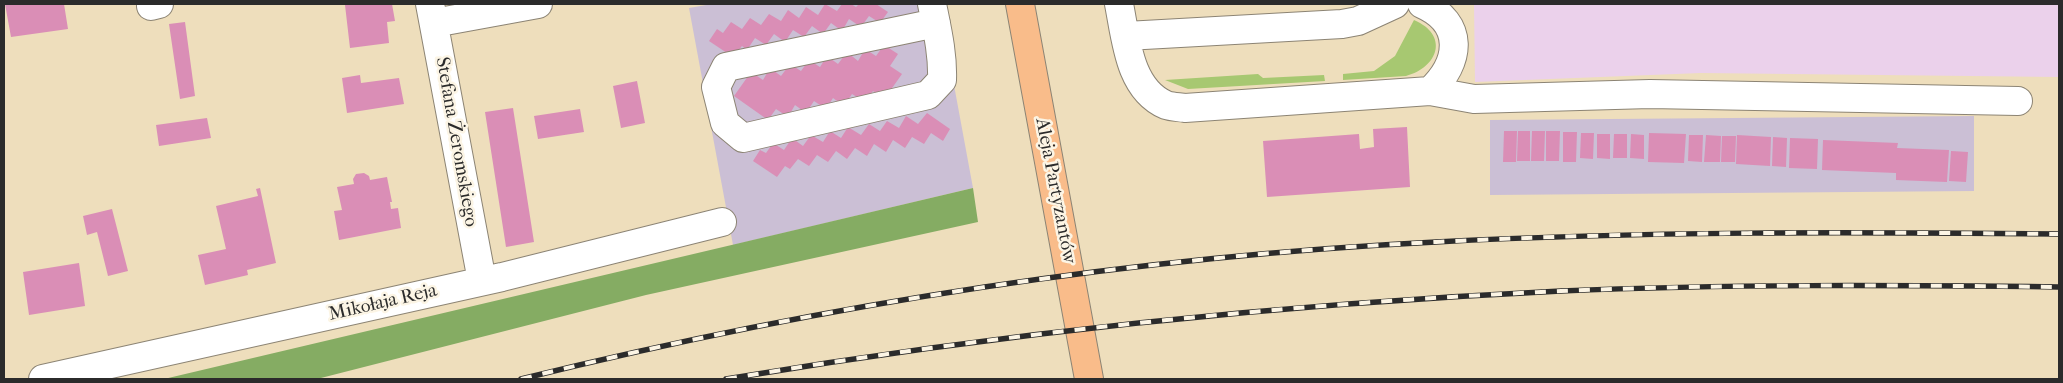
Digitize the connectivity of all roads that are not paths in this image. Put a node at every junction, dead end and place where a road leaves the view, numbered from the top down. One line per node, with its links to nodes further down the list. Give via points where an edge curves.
1 (538, 4): 7 (street)
2 (1020, 4): 14 (main road, Aleja Partyzantów)
3 (1119, 4): 8 (street)
4 (1395, 4): 8 (street, via 1358,21 1342,24)
5 (1422, 4): 9 (street, via 1445,18 1454,50 1443,79)
6 (934, 13): 6 (street, via 726,67 716,87 724,124 743,138 928,95 942,80)
7 (432, 14): 12 (street, Stefana Żeromskiego)
8 (1126, 36): 9 (street, via 1135,72 1143,88 1168,106 1185,108)
9 (1430, 91): 10 (street, via 1474,99 1650,94)
10 (2018, 101)
11 (722, 222): 12 (street, Mikołaja Reja)
12 (482, 281): 13 (street, Mikołaja Reja)
13 (43, 379)
14 (1089, 379)

